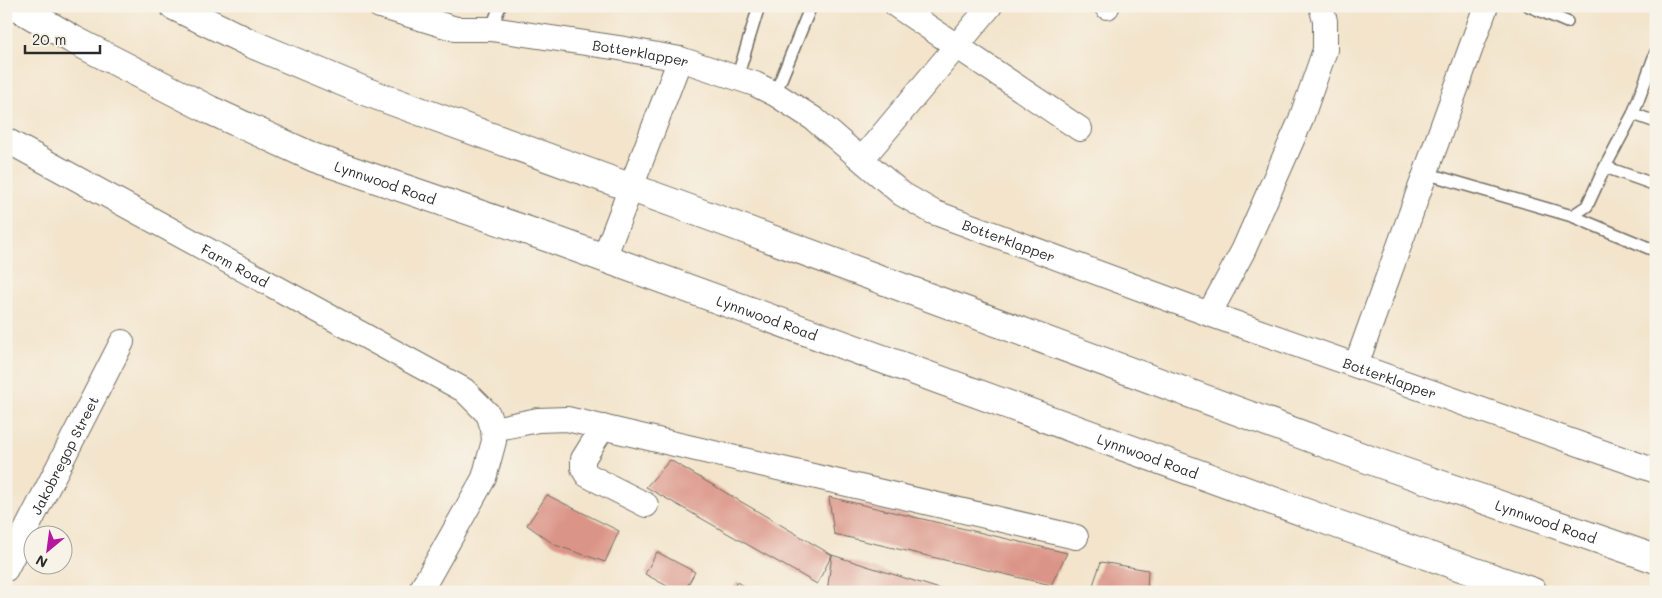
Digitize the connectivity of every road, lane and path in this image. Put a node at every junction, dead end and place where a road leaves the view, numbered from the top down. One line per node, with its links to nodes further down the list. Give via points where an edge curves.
1 (16, 6): 30 (main road, Lynnwood Road, via 72,39 210,110 315,158)
2 (174, 6): 27 (main road, Lynnwood Road, via 252,44 367,92)
3 (380, 6): 13 (street, Botterklapper, via 456,29)
4 (500, 6): 13 (lane)
5 (759, 6): 17 (lane)
6 (811, 6): 18 (lane)
7 (897, 6): 14 (street)
8 (990, 6): 14 (street)
9 (1321, 6): 31 (street, via 1325,21 1325,50 1300,122 1243,251)
10 (1486, 6): 25 (street)
11 (1529, 6): 12 (lane)
12 (1567, 22)
13 (491, 29): 16 (street, Botterklapper)
14 (956, 47): 21 (street); 23 (street)
15 (1656, 52): 19 (lane)
16 (680, 60): 17 (street, Botterklapper); 27 (street)
17 (737, 78): 18 (street, Botterklapper)
18 (775, 94): 23 (street, Botterklapper, via 814,119)
19 (1633, 114): 20 (lane); 24 (lane)
20 (1656, 122)
21 (1080, 129)
22 (6, 140): 35 (street, Farm Road, via 464,390 488,414)
23 (862, 159): 31 (street, Botterklapper, via 902,194 933,212)
24 (1605, 167): 26 (lane); 28 (lane, via 1587,206)
25 (1425, 173): 28 (lane); 33 (street)
26 (1656, 185)
27 (632, 188): 30 (street); 40 (main road, Lynnwood Road, via 1381,464)
28 (1572, 216): 29 (lane)
29 (1656, 251)
30 (604, 258): 38 (main road, Lynnwood Road)
31 (1209, 314): 33 (street, Botterklapper)
32 (122, 342): 41 (street, Jakobregop Street)
33 (1356, 365): 36 (street, Botterklapper)
34 (602, 427): 35 (street, via 567,419 538,420); 37 (street, via 582,468 588,475); 39 (street)
35 (494, 428): 42 (street, via 494,441 484,478)
36 (1656, 471)
37 (646, 505)
38 (1331, 522): 43 (main road); 44 (main road, Lynnwood Road)
39 (1076, 537)
40 (1656, 559)
41 (6, 569)
42 (420, 592)
43 (1479, 592)
44 (1533, 592)

